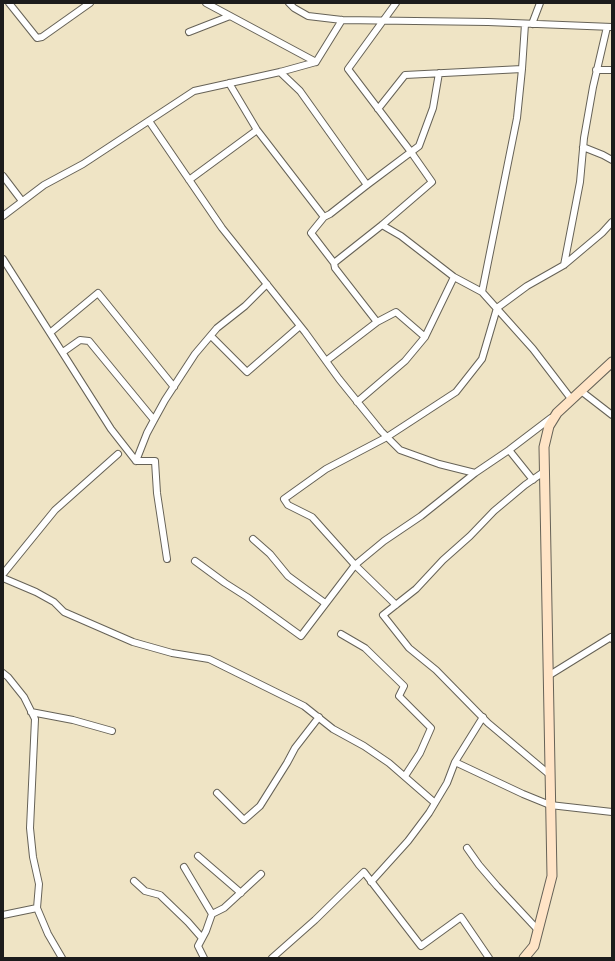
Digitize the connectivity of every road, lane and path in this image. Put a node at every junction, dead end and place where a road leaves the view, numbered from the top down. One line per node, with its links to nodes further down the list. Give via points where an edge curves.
1 (9, 3): 2 (street, via 37,38)
2 (90, 3)
3 (206, 3): 7 (street)
4 (290, 3): 8 (street, via 308,16)
5 (396, 3): 9 (street)
6 (540, 3): 10 (street)
7 (230, 16): 12 (street); 13 (street)
8 (342, 20): 9 (street); 13 (street)
9 (384, 21): 10 (street); 20 (street, via 348,69)
10 (528, 24): 11 (street); 14 (street)
11 (609, 27): 15 (street)
12 (188, 32)
13 (316, 62): 17 (street)
14 (522, 69): 18 (street); 39 (street, via 517,118)
15 (596, 70): 16 (street); 23 (street)
16 (612, 70)
17 (280, 72): 19 (street); 28 (street, via 300,91)
18 (439, 73): 20 (street, via 405,75); 24 (street, via 433,108 419,146)
19 (229, 83): 21 (street, via 194,91); 22 (street)
20 (378, 109): 24 (street)
21 (149, 122): 27 (street); 29 (street)
22 (257, 130): 27 (street); 31 (street)
23 (583, 147): 25 (street); 36 (street, via 580,182)
24 (411, 152): 28 (street); 33 (street, via 432,182)
25 (612, 160)
26 (3, 176): 29 (street)
27 (189, 180): 38 (street, via 222,228)
28 (367, 185): 31 (street)
29 (22, 201): 30 (street)
30 (3, 216)
31 (324, 216): 35 (street, via 311,233)
32 (612, 222): 36 (street)
33 (382, 225): 35 (street); 37 (street, via 401,236)
34 (3, 259): 43 (street)
35 (334, 262): 41 (street, via 335,268)
36 (564, 265): 40 (street, via 527,286)
37 (454, 277): 39 (street); 45 (street)
38 (267, 284): 42 (street); 44 (street)
39 (482, 292): 40 (street)
40 (497, 308): 51 (street); 56 (street, via 482,359 456,392)
41 (377, 322): 45 (street, via 396,312); 47 (street)
42 (300, 326): 44 (street, via 247,372); 47 (street)
43 (51, 332): 46 (street); 49 (street, via 98,292)
44 (211, 336): 49 (street, via 195,354)
45 (425, 337): 52 (street, via 405,361)
46 (63, 352): 55 (street, via 80,340 89,341); 59 (street, via 111,428)
47 (326, 361): 52 (street)
48 (612, 362): 50 (main road)
49 (174, 387): 55 (street)
50 (581, 391): 51 (main road); 54 (street)
51 (572, 400): 53 (main road)
52 (357, 402): 56 (street)
53 (557, 413): 57 (street); 60 (main road, via 549,426 544,447)
54 (612, 415)
55 (154, 420): 59 (street)
56 (387, 437): 61 (street, via 400,450 439,464); 66 (street, via 326,469 284,499 288,505 312,518)
57 (510, 450): 61 (street); 62 (street)
58 (118, 454): 67 (street, via 56,510)
59 (136, 461): 64 (street, via 155,461)
60 (545, 471): 62 (street); 74 (main road)
61 (476, 473): 66 (street)
62 (532, 480): 70 (street, via 494,511 416,589)
63 (254, 539): 69 (street, via 288,576)
64 (167, 559)
65 (195, 561): 69 (street, via 301,636)
66 (355, 565): 69 (street); 70 (street)
67 (3, 574)
68 (3, 578): 76 (street, via 54,602 64,612 133,642 172,653 209,659 304,706)
69 (325, 603)
70 (396, 605): 77 (street, via 383,615 409,648 436,670)
71 (341, 634): 81 (street, via 365,648 404,686 399,696 431,728 420,753)
72 (612, 639): 74 (street)
73 (3, 673): 75 (street, via 24,697)
74 (548, 676): 80 (main road)
75 (32, 712): 78 (street); 93 (street, via 35,719 30,828 39,884)
76 (319, 717): 81 (street); 82 (street, via 295,748 260,806 244,820)
77 (483, 717): 79 (street); 80 (street)
78 (112, 731)
79 (455, 762): 83 (street, via 447,783); 84 (street)
80 (550, 775): 84 (main road)
81 (405, 776): 83 (street)
82 (217, 793)
83 (435, 803): 91 (street, via 408,840)
84 (550, 805): 85 (street); 96 (main road, via 552,876)
85 (612, 812)
86 (467, 848): 96 (street, via 492,881)
87 (198, 856): 92 (street)
88 (184, 867): 94 (street)
89 (261, 874): 92 (street)
90 (134, 881): 97 (street, via 145,891 160,895)
91 (371, 882): 100 (street, via 364,872); 101 (street, via 421,946 461,917)
92 (241, 893): 94 (street, via 224,908)
93 (37, 908): 95 (street); 98 (street)
94 (212, 914): 97 (street)
95 (3, 915)
96 (538, 930): 102 (main road, via 534,946)
97 (202, 938): 99 (street, via 198,946)
98 (62, 958)
99 (204, 958)
100 (272, 958)
101 (489, 958)
102 (524, 958)

